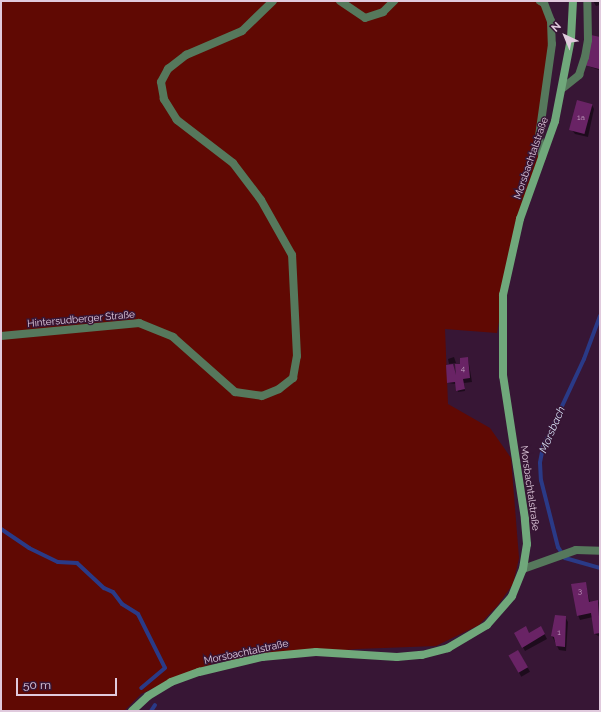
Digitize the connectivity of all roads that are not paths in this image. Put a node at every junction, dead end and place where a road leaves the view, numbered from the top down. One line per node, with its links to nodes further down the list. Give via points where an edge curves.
1 (273, 1): 9 (street, Hintersudberger Straße, via 242,31 186,55 168,69 160,82 164,98 177,120 233,163 248,181 292,254 297,356 293,378 279,389 262,396 235,392 173,337 139,323)
2 (340, 1): 3 (street, via 365,18 383,12)
3 (394, 1)
4 (540, 1): 8 (street, via 544,3 551,20 552,44 540,137)
5 (573, 1): 7 (main road, Morsbachtalstraße, via 571,39)
6 (587, 1): 7 (street, via 588,40 585,57 579,75)
7 (563, 88): 8 (main road, Morsbachtalstraße, via 556,121)
8 (542, 157): 11 (main road, Morsbachtalstraße, via 516,234 503,295 501,324 503,383 527,532)
9 (1, 336)
10 (600, 551): 11 (street, via 568,552 558,558)
11 (523, 569): 12 (main road, Morsbachtalstraße, via 512,596 497,616 476,633 448,648 422,655 397,657 316,652 262,657 199,672 171,682 148,696)
12 (132, 711)

